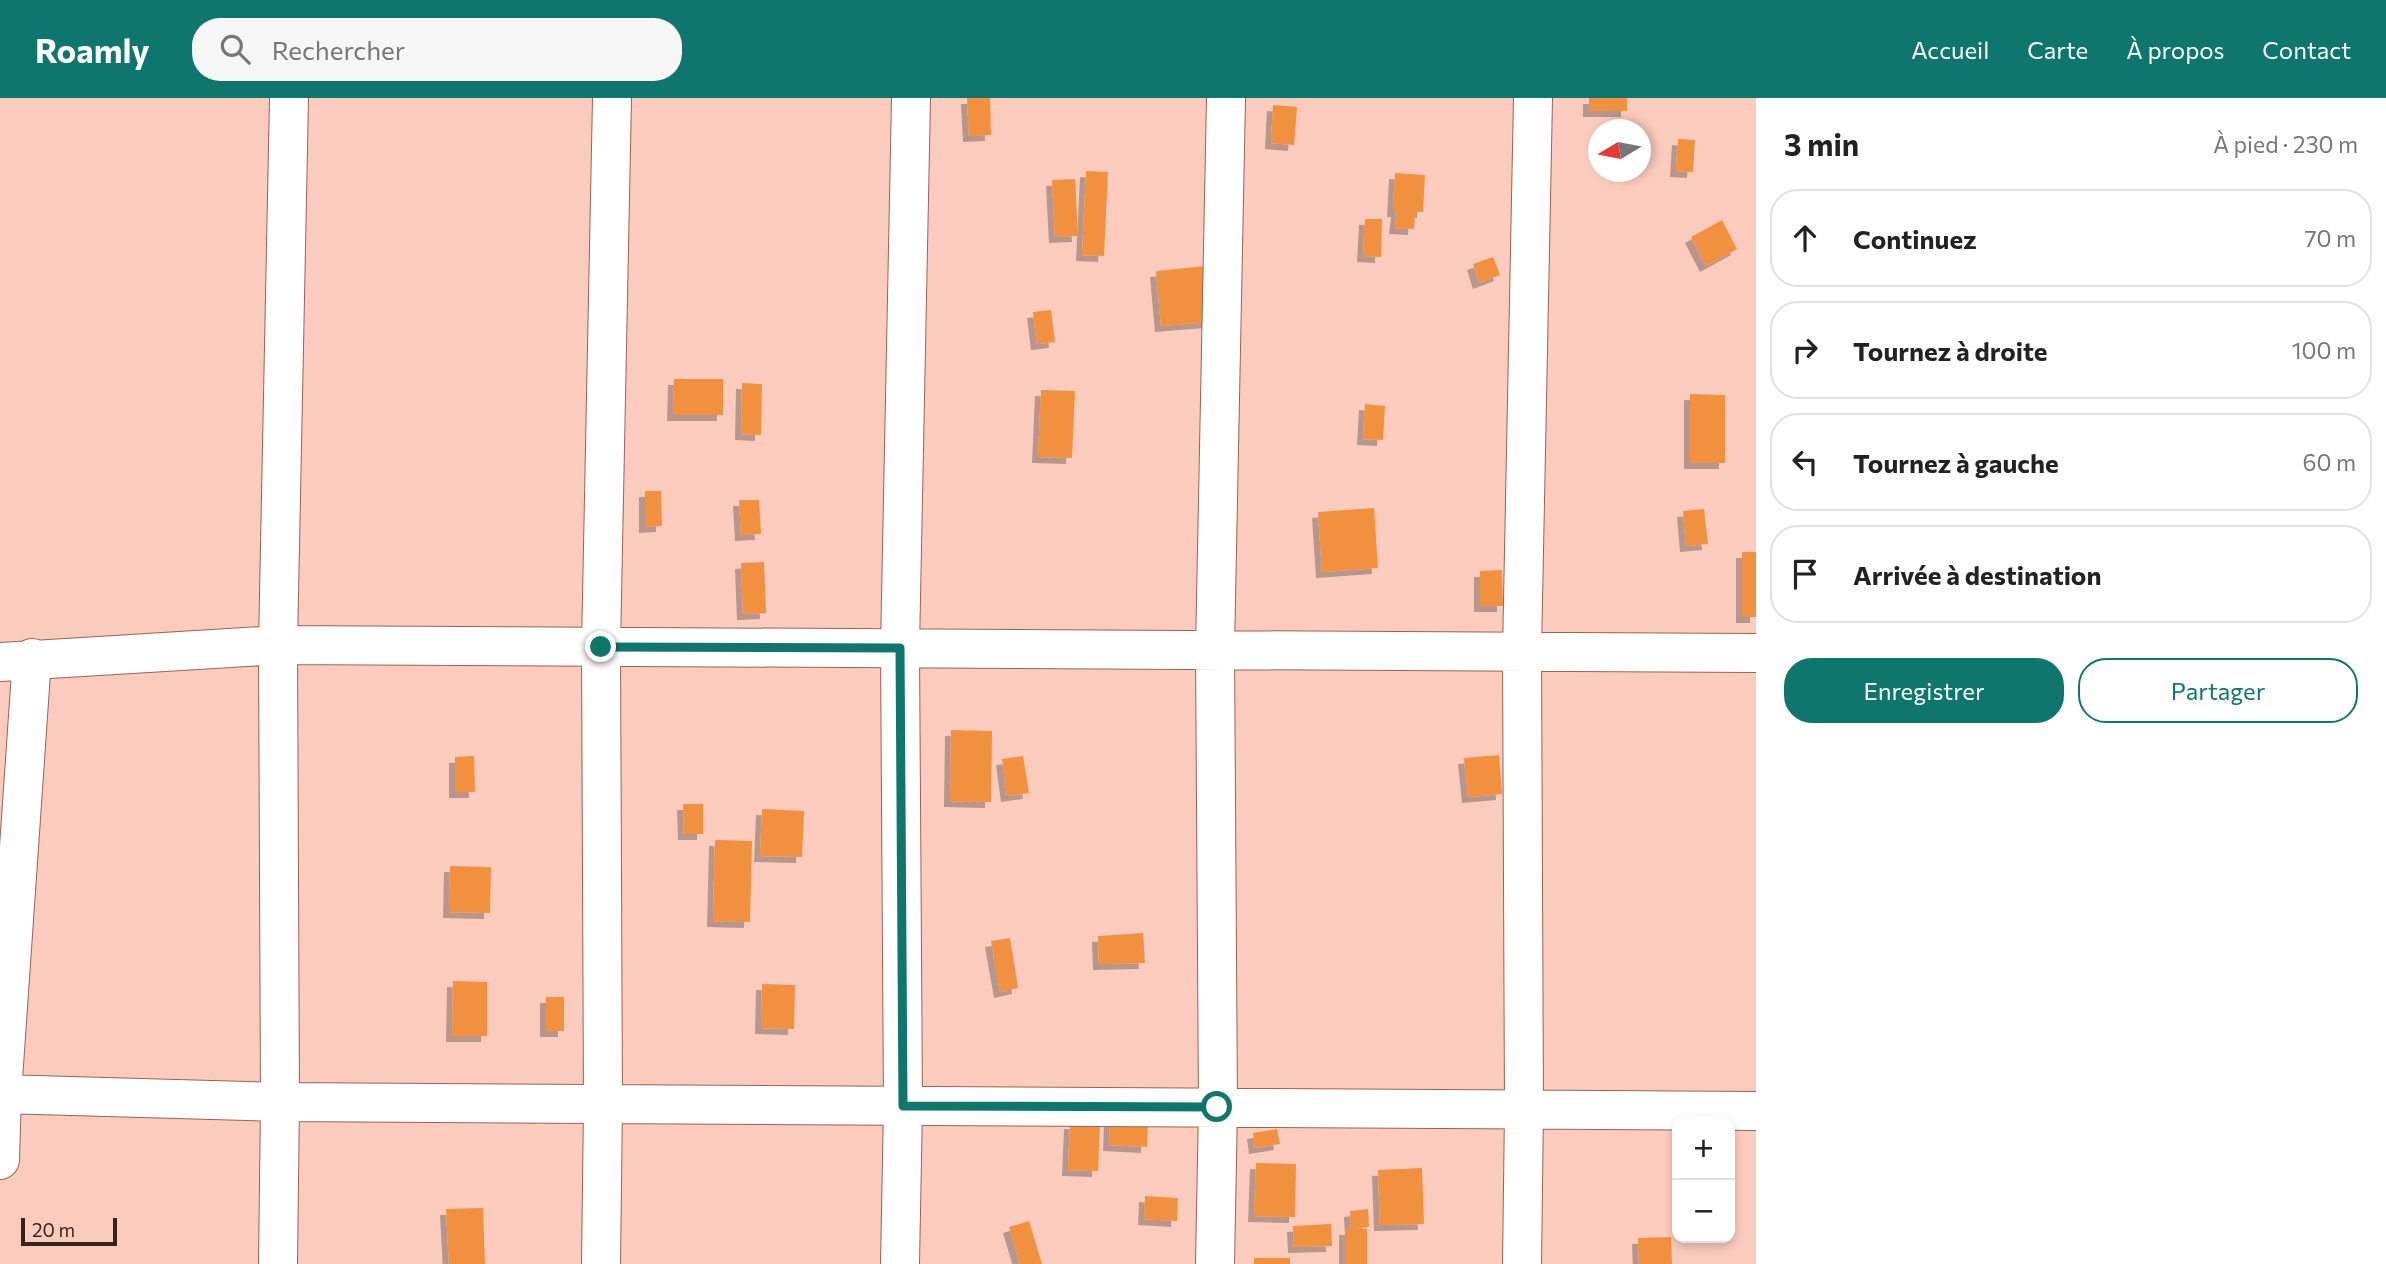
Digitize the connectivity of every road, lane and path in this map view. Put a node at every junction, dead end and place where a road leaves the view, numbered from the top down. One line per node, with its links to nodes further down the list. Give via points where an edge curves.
1 (289, 98): 6 (street)
2 (612, 98): 7 (street)
3 (911, 98): 8 (street)
4 (1226, 98): 9 (street)
5 (1533, 98): 10 (street)
6 (278, 645): 7 (street); 12 (street); 14 (street)
7 (601, 647): 8 (street); 15 (street)
8 (900, 648): 9 (street); 16 (street)
9 (1215, 650): 10 (street); 17 (street)
10 (1522, 652): 11 (street); 18 (street)
11 (1756, 653)
12 (16, 660): 13 (street)
13 (1, 1094): 14 (street); 20 (street)
14 (280, 1102): 15 (street); 21 (street)
15 (603, 1104): 16 (street); 22 (street)
16 (903, 1106): 17 (street); 23 (street)
17 (1217, 1107): 18 (street); 24 (street)
18 (1524, 1109): 19 (street); 25 (street)
19 (1756, 1111)
20 (0, 1160)
21 (278, 1264)
22 (601, 1264)
23 (900, 1264)
24 (1215, 1264)
25 (1522, 1264)

